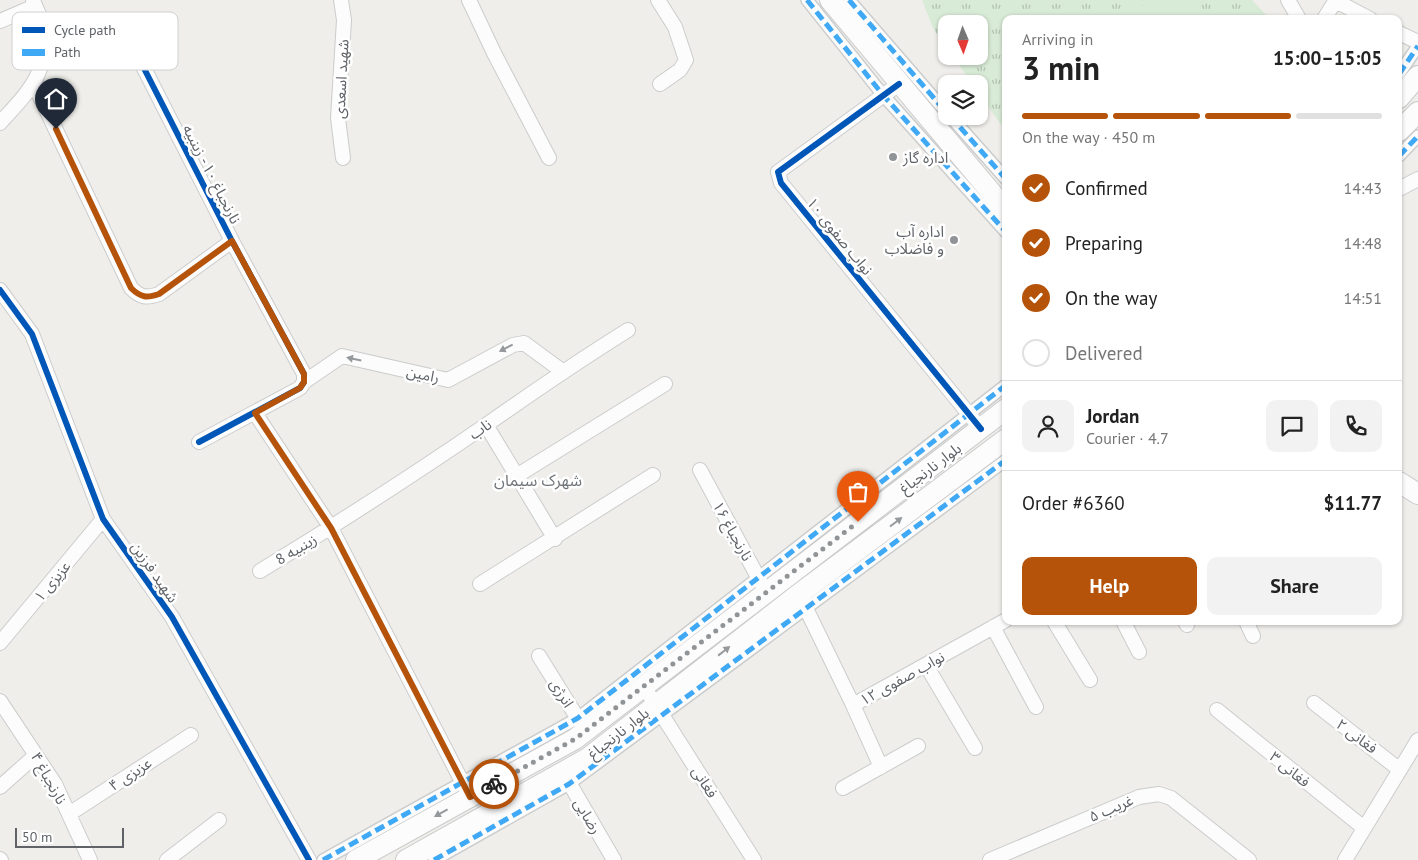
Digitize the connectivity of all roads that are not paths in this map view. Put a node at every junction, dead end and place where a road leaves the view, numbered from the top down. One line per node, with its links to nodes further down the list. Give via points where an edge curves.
1 (341, 0): 33 (street, شهید اسعدی, via 344,20 338,118)
2 (469, 0): 34 (street)
3 (658, 0): 23 (street, via 675,26 686,60 680,70)
4 (807, 0): 24 (street)
5 (830, 0): 24 (main road)
6 (849, 0): 26 (street)
7 (1288, 0): 12 (street)
8 (1336, 1): 13 (street); 14 (street)
9 (34, 3): 10 (street)
10 (17, 12)
11 (12, 15): 15 (street)
12 (1297, 15)
13 (1327, 15)
14 (1362, 15)
15 (0, 21)
16 (1402, 35): 17 (street)
17 (1418, 44): 18 (street)
18 (1402, 69)
19 (40, 70): 22 (street)
20 (145, 70): 40 (street, نارنجباغ ۱۰ - زینبیه)
21 (1418, 76): 25 (main road)
22 (34, 84): 28 (street); 40 (street, via 131,288 138,295 148,298 159,294)
23 (660, 84)
24 (891, 90): 38 (main road); 39 (street); 49 (street, نواب صفوی ۱۰, via 778,172 781,183)
25 (1402, 95)
26 (938, 103)
27 (1418, 112): 30 (main road)
28 (0, 123)
29 (958, 125): 35 (street)
30 (1402, 128)
31 (1418, 136): 32 (street)
32 (1402, 153)
33 (343, 158)
34 (549, 158)
35 (1002, 174)
36 (1418, 179): 37 (street)
37 (1402, 187)
38 (1002, 206)
39 (1002, 227)
40 (232, 241): 44 (street, نارنجباغ ۱۰ - زینبیه, via 304,374)
41 (0, 290): 59 (street, شهید فرزین, via 32,334)
42 (628, 330): 43 (street, ناب)
43 (562, 371): 44 (street, رامین, one-way to 44, via 524,343 513,345 448,380 342,356); 50 (street, ناب)
44 (304, 382): 48 (street, via 300,388)
45 (665, 384): 55 (street)
46 (1002, 390): 49 (street)
47 (1002, 411): 49 (main road, بلوار نارنجباغ)
48 (255, 413): 51 (street); 60 (street)
49 (975, 422): 64 (main road, بلوار نارنجباغ)
50 (486, 425): 55 (street); 60 (street, ناب)
51 (199, 442)
52 (1002, 442): 65 (main road, بلوار نارنجباغ, one-way to 52)
53 (1002, 463): 65 (street)
54 (700, 470): 64 (street, نارنجباغ ۱۶)
55 (518, 475): 61 (street)
56 (653, 475): 61 (street)
57 (1402, 484): 58 (main road)
58 (1418, 494)
59 (103, 519): 72 (street, عزیزی ۱); 101 (street, شهید فرزین, via 172,617)
60 (331, 528): 62 (street, زینبیه 8); 95 (street)
61 (555, 539): 63 (street)
62 (260, 571)
63 (480, 584)
64 (762, 584): 77 (main road, بلوار نارنجباغ); 84 (street)
65 (803, 600): 80 (street, نواب صفوی ۱۲); 82 (main road, بلوار نارنجباغ)
66 (1002, 622): 70 (street, نواب صفوی ۱۲)
67 (1056, 625): 76 (street)
68 (1125, 625): 73 (street)
69 (1248, 625): 71 (street)
70 (993, 627): 75 (street, نواب صفوی ۱۲); 81 (street)
71 (1253, 636)
72 (0, 643)
73 (1139, 652)
74 (539, 656): 84 (street, انرژی)
75 (926, 665): 80 (street, نواب صفوی ۱۲); 88 (street)
76 (1090, 680)
77 (643, 685): 82 (street, فغانی); 84 (main road, بلوار نارنجباغ)
78 (0, 701): 89 (street, نارنجباغ ۴)
79 (1314, 703): 91 (street, فغانی ۲)
80 (853, 705): 90 (street)
81 (1036, 707)
82 (660, 709): 92 (main road, بلوار نارنجباغ, via 588,758); 107 (street, فغانی)
83 (1217, 710): 98 (street, فغانی ۳)
84 (581, 724): 95 (main road, بلوار نارنجباغ, via 575,739)
85 (191, 735): 96 (street, عزیزی ۴)
86 (1418, 740): 91 (street)
87 (918, 746): 90 (street)
88 (975, 748)
89 (36, 754): 93 (street); 96 (street, نارنجباغ ۴)
90 (881, 767): 94 (street)
91 (1400, 770): 98 (street)
92 (566, 778): 104 (main road, بلوار نارنجباغ); 105 (street); 106 (street, رضایی)
93 (0, 787)
94 (843, 788)
95 (466, 791): 102 (street); 103 (main road, بلوار نارنجباغ, one-way to 103)
96 (69, 814): 99 (street, نارنجباغ ۴)
97 (219, 820): 100 (street)
98 (1364, 828): 110 (street)
99 (90, 860)
100 (167, 860)
101 (309, 860)
102 (323, 860)
103 (356, 860)
104 (406, 860)
105 (434, 860)
106 (614, 860)
107 (754, 860)
108 (990, 860): 109 (street, غریب ۵, via 1139,796 1159,794 1170,798)
109 (1249, 860)
110 (1345, 860)

